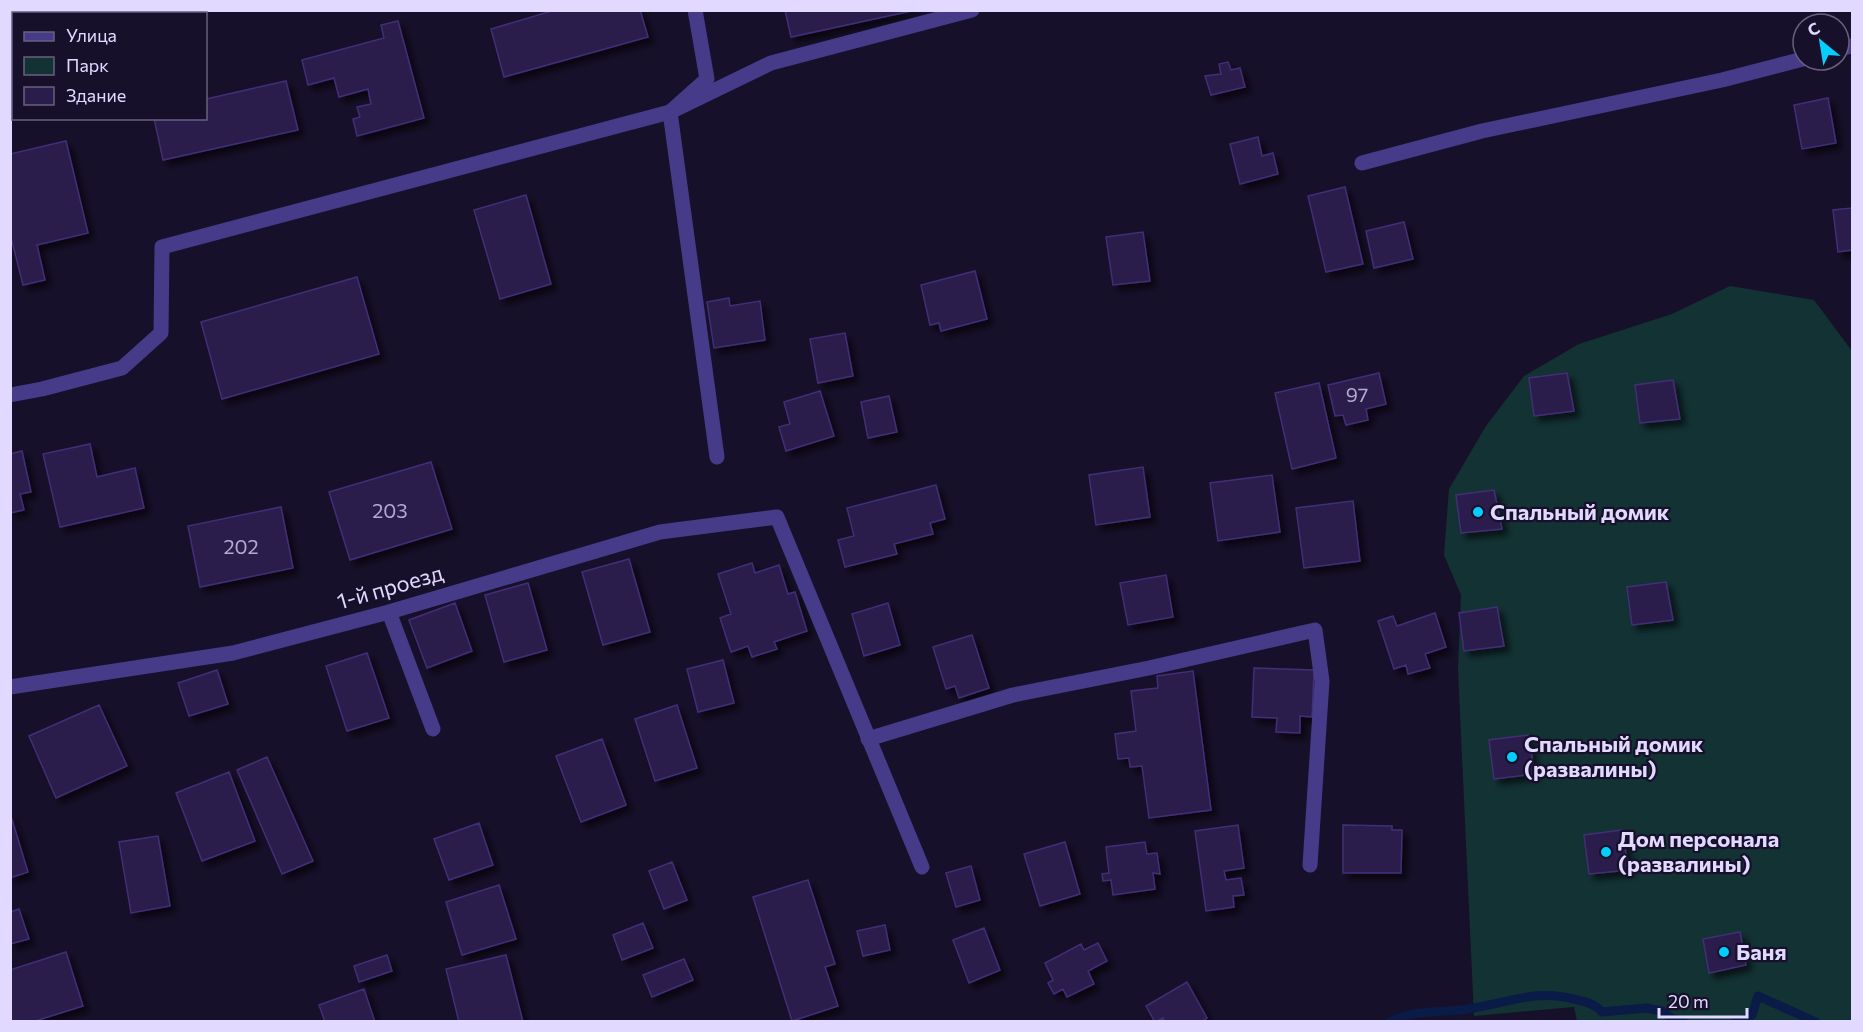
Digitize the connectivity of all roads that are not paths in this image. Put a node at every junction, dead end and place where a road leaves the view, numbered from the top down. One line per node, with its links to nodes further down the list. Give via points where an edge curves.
1 (695, 10): 4 (street, via 706,79)
2 (972, 10): 4 (street, via 771,63)
3 (1791, 62): 5 (street, via 1482,130)
4 (670, 112): 6 (street, via 162,247 161,333 122,368); 7 (street)
5 (1362, 163)
6 (10, 395)
7 (717, 457)
8 (389, 612): 9 (street, 1-й проезд, via 233,653); 10 (street); 11 (street, 1-й проезд, via 660,532 777,517)
9 (10, 687)
10 (433, 729)
11 (868, 740): 12 (street, via 1013,694 1315,630 1322,681); 13 (street)
12 (1310, 865)
13 (922, 867)

